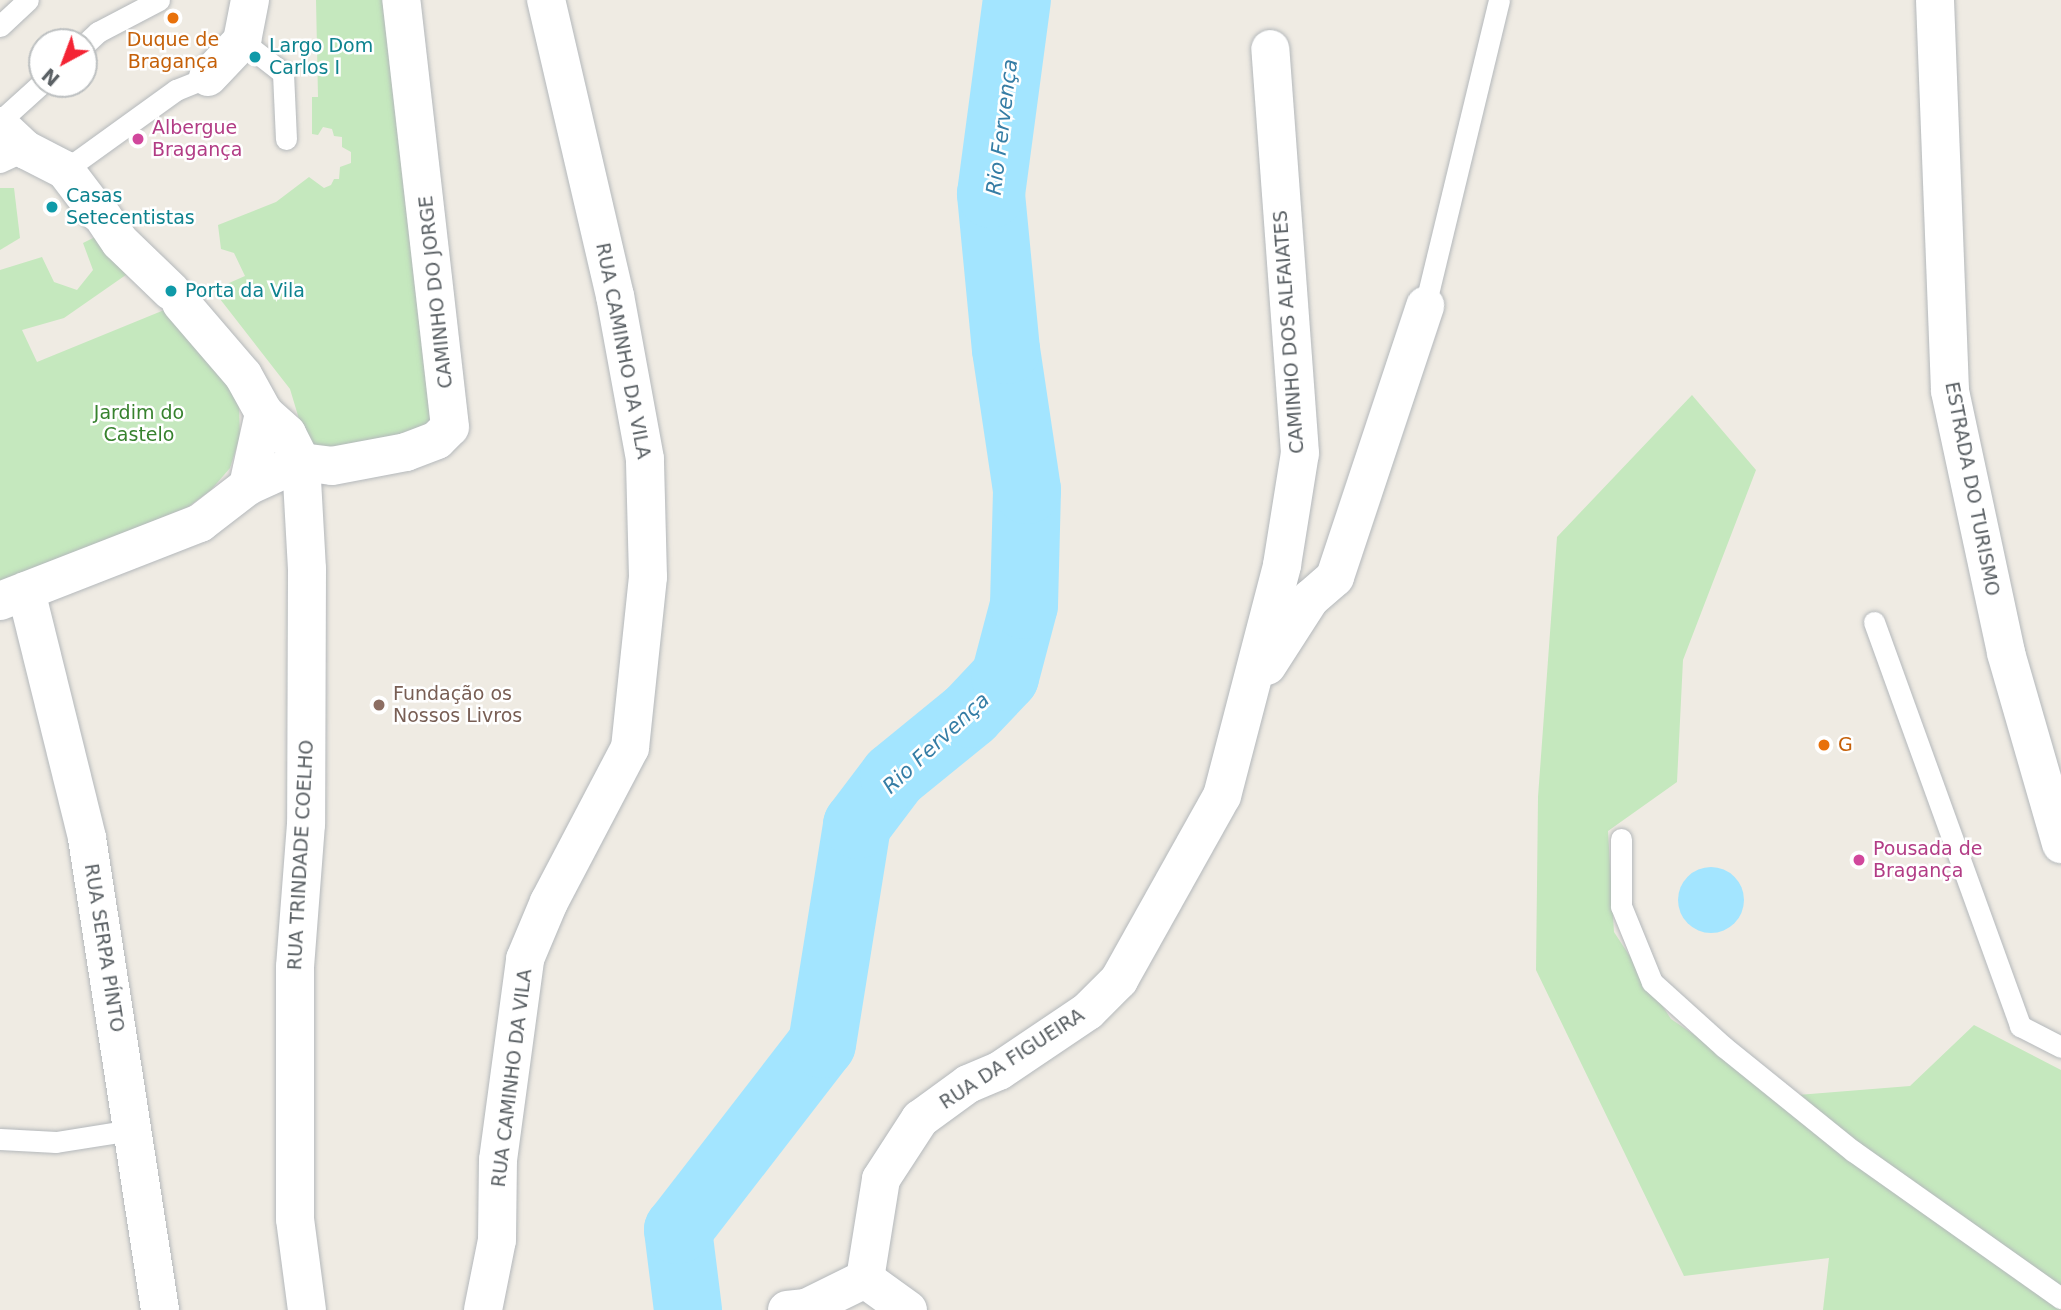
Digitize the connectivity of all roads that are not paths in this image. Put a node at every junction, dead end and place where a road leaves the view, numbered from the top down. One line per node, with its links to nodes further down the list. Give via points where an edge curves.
1 (28, 0): 8 (lane)
2 (159, 0): 9 (lane)
3 (250, 0): 10 (street)
4 (401, 0): 19 (street, CAMINHO DO JORGE, via 450,427 438,440 406,452 332,466)
5 (546, 0): 34 (street, RUA CAMINHO DA VILA, via 615,296 645,459 648,577 630,748 549,902 526,959 498,1160 497,1240)
6 (1499, 0): 17 (lane)
7 (1935, 0): 25 (street, ESTRADA DO TURISMO, via 1950,391 2006,653)
8 (0, 26)
9 (98, 32)
10 (242, 41): 12 (street); 14 (lane, via 283,72)
11 (1270, 50): 23 (street, CAMINHO DOS ALFAIATES, via 1300,453 1282,565)
12 (208, 77): 16 (lane, via 176,90)
13 (33, 98): 15 (lane)
14 (286, 139)
15 (7, 140): 16 (street)
16 (65, 170): 18 (street, RUA TRINDADE COELHO, via 120,242 176,297 243,375)
17 (1425, 306): 23 (street, via 1335,577 1310,599)
18 (264, 412): 19 (street, RUA TRINDADE COELHO, via 287,434); 20 (street)
19 (301, 462): 20 (street); 33 (street, RUA TRINDADE COELHO, via 307,569 306,824 295,967 295,1219)
20 (248, 486): 21 (street, via 200,523)
21 (13, 596): 27 (street, RUA SERPA PÍNTO, via 88,838)
22 (1874, 622): 26 (lane, via 2020,1026)
23 (1250, 694): 29 (street, RUA DA FIGUEIRA, via 1222,796 1119,980 1087,1011 920,1119 881,1179)
24 (1621, 839): 30 (lane, via 1621,906 1652,982 1853,1151)
25 (2061, 844)
26 (2061, 1046)
27 (132, 1130): 28 (lane, via 56,1142); 32 (street, RUA SERPA PÍNTO)
28 (0, 1139)
29 (864, 1279): 31 (street); 35 (street)
30 (2061, 1298)
31 (796, 1309)
32 (160, 1310)
33 (307, 1310)
34 (483, 1310)
35 (908, 1310)

